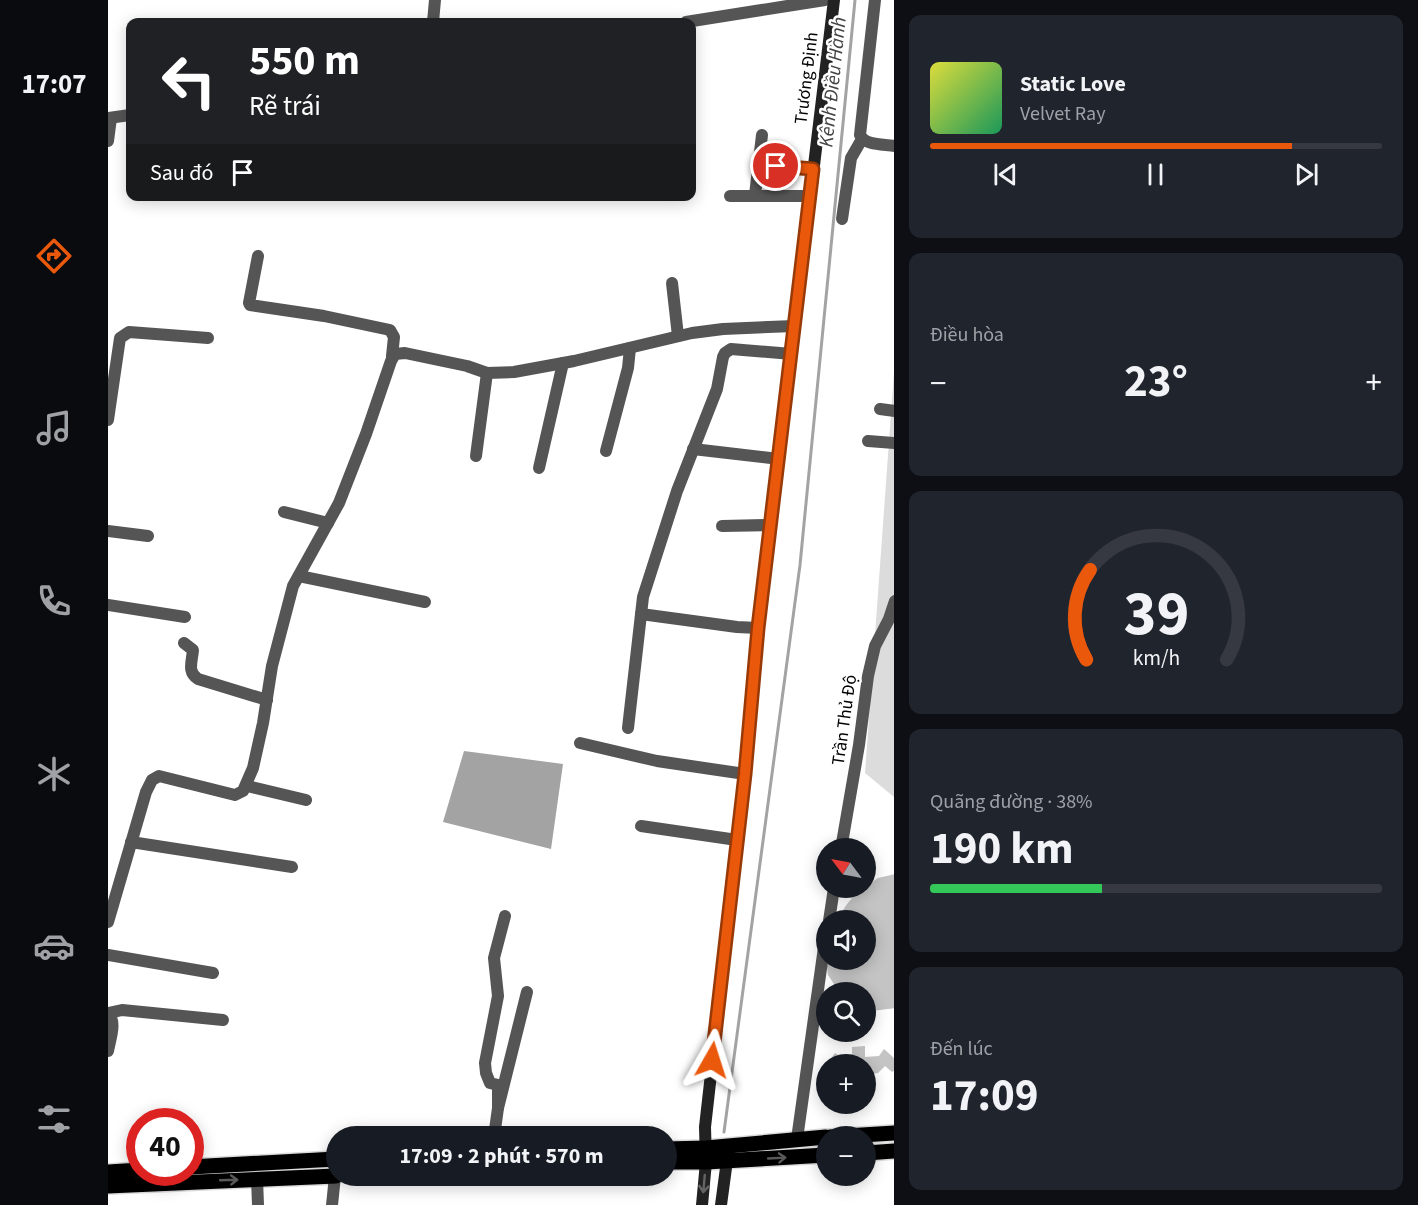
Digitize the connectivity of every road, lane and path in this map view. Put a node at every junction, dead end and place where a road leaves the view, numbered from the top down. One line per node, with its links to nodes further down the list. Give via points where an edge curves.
1 (435, 0): 5 (street)
2 (825, 0): 6 (street)
3 (834, 0): 14 (street, Trương Định)
4 (875, 0): 10 (street)
5 (433, 18)
6 (696, 20)
7 (126, 116): 8 (street)
8 (109, 118): 11 (street)
9 (762, 135): 15 (street)
10 (862, 139): 12 (street); 18 (street, via 851,158)
11 (108, 141)
12 (894, 146)
13 (776, 166): 14 (street)
14 (813, 169): 17 (street, Trương Định)
15 (755, 195): 16 (street); 17 (street)
16 (730, 196)
17 (810, 196): 21 (street, Trương Định)
18 (842, 219)
19 (258, 256): 26 (street, via 250,305 390,330 394,337)
20 (672, 283): 22 (street)
21 (794, 326): 22 (street, via 723,328); 25 (street, Trương Định)
22 (678, 336): 24 (street)
23 (208, 338): 31 (street, via 129,332 120,338)
24 (630, 348): 27 (street); 35 (street)
25 (792, 354): 34 (street, via 731,349 725,353 717,389); 37 (street, Trương Định)
26 (392, 356): 28 (street, via 405,354); 40 (street, via 354,465)
27 (563, 363): 28 (street); 38 (street)
28 (487, 373): 36 (street)
29 (880, 409): 30 (street)
30 (894, 411)
31 (108, 420)
32 (868, 441): 33 (street)
33 (894, 443)
34 (693, 449): 37 (street); 49 (street, via 649,576)
35 (606, 451)
36 (476, 456)
37 (779, 459): 41 (street, Trương Định)
38 (538, 468)
39 (284, 512): 40 (street)
40 (328, 523): 45 (street)
41 (770, 525): 42 (street); 51 (street, Trương Định)
42 (722, 526)
43 (108, 531): 44 (street)
44 (148, 536)
45 (298, 576): 47 (street); 53 (street, via 272,666)
46 (894, 601): 60 (street, Trần Thủ Độ, via 875,646 868,676)
47 (424, 602)
48 (108, 605): 50 (street)
49 (641, 614): 51 (street); 54 (street)
50 (185, 617)
51 (758, 628): 56 (street, Trương Định)
52 (184, 643): 53 (street, via 193,650 192,675)
53 (267, 700): 57 (street)
54 (628, 728)
55 (580, 743): 56 (street, via 657,761)
56 (745, 774): 61 (street, Trương Định)
57 (247, 786): 58 (street); 62 (street, via 235,795 159,776 149,784)
58 (306, 800)
59 (641, 826): 61 (street)
60 (843, 838)
61 (737, 840): 84 (street, Trương Định, via 705,1126)
62 (131, 842): 63 (street); 64 (street)
63 (292, 867)
64 (114, 882): 66 (street)
65 (505, 916): 74 (street, via 494,958 498,996 485,1064 490,1083 498,1085)
66 (108, 922)
67 (108, 955): 69 (street)
68 (821, 970): 79 (street)
69 (213, 973)
70 (527, 992): 74 (street)
71 (109, 1013): 72 (street, via 122,1010); 73 (street, via 113,1023)
72 (223, 1020)
73 (108, 1052)
74 (498, 1108): 75 (street)
75 (496, 1126)
76 (892, 1133): 77 (main road); 81 (main road)
77 (876, 1134)
78 (816, 1138): 79 (main road)
79 (797, 1139): 83 (main road)
80 (677, 1151): 84 (main road)
81 (892, 1151): 82 (main road)
82 (876, 1152)
83 (728, 1153): 84 (main road); 85 (main road, one-way to 85); 98 (street)
84 (706, 1155): 87 (main road); 97 (street, Trương Định, one-way to 97)
85 (816, 1155)
86 (326, 1160): 88 (main road)
87 (677, 1160)
88 (204, 1166)
89 (126, 1171): 90 (main road)
90 (108, 1172)
91 (326, 1176): 92 (main road)
92 (257, 1179): 93 (main road, one-way to 92); 95 (street)
93 (108, 1186)
94 (335, 1186): 96 (street)
95 (258, 1205)
96 (332, 1205)
97 (702, 1205)
98 (721, 1205)

